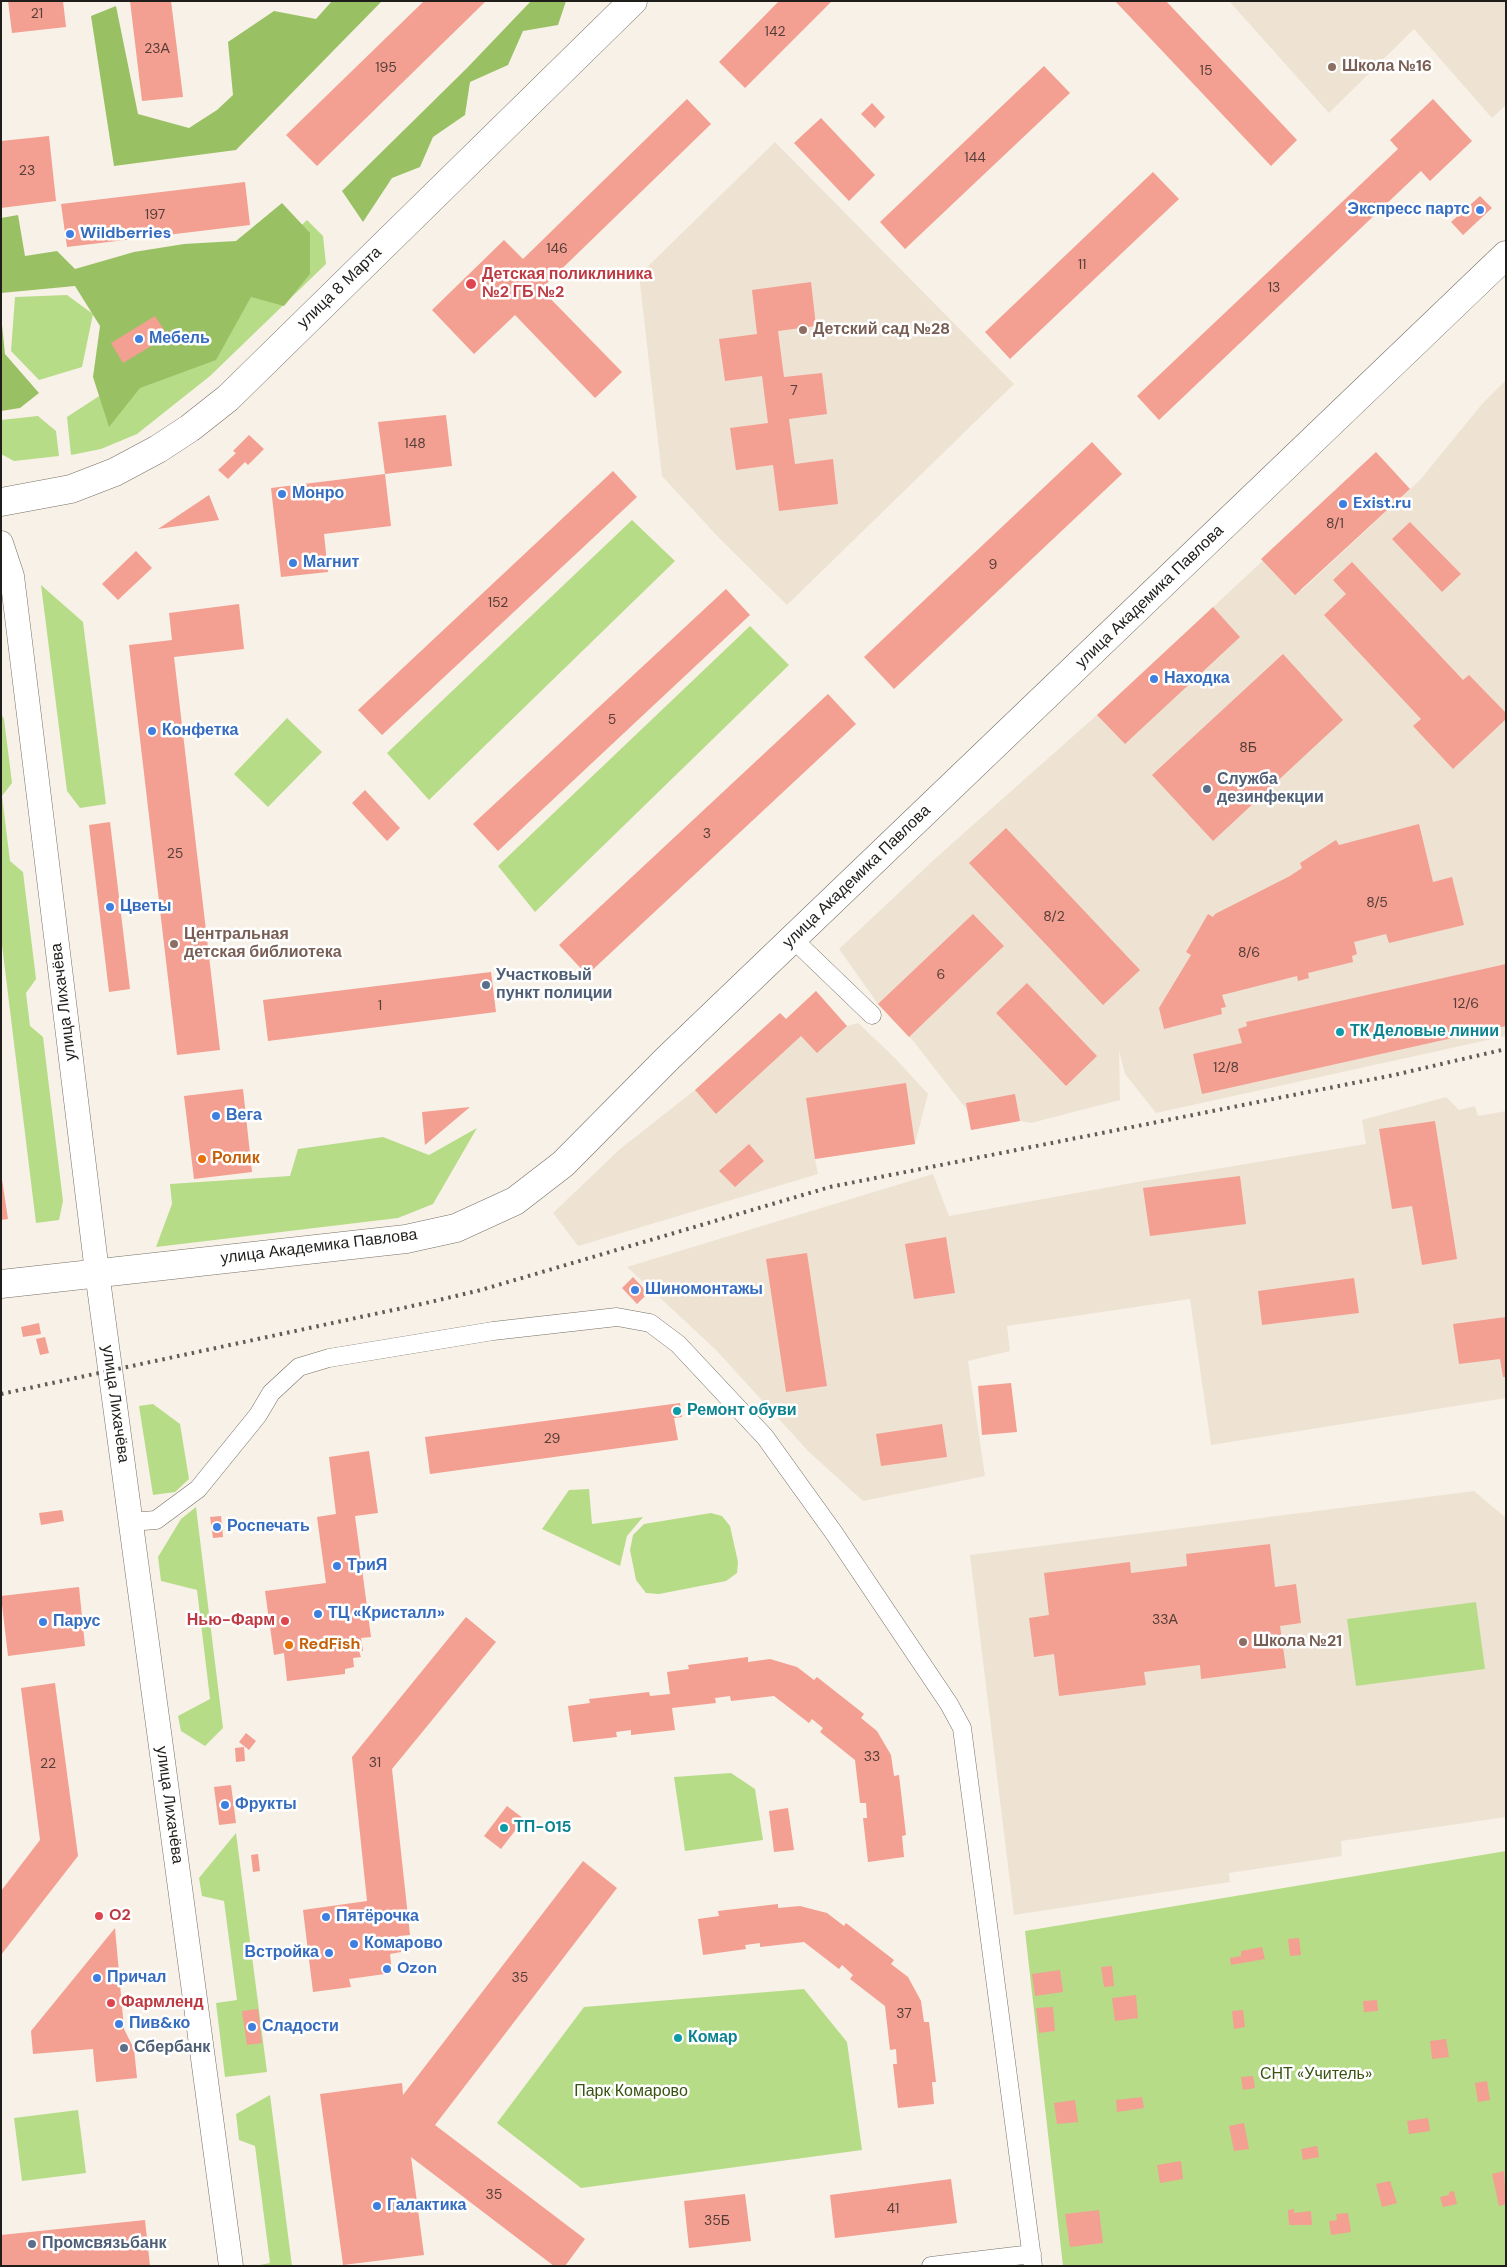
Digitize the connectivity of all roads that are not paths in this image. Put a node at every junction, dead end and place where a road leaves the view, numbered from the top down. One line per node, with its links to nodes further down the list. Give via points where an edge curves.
1 (632, 1): 3 (main road, улица 8 Марта, via 228,398 190,428 116,472 71,489)
2 (1506, 255): 5 (main road, улица Академика Павлова)
3 (1, 502)
4 (1, 543): 7 (street, улица Лихачёва, via 12,576)
5 (793, 939): 6 (street); 7 (main road, улица Академика Павлова, via 563,1164 515,1201 456,1228 406,1239)
6 (872, 1015)
7 (97, 1272): 8 (main road, улица Академика Павлова); 9 (street, улица Лихачёва)
8 (1, 1284)
9 (130, 1522): 10 (street, via 156,1520 198,1490 258,1415 271,1393 299,1367 329,1358 493,1332 617,1317 650,1323 678,1344 765,1437 834,1533 962,1728); 11 (street, улица Лихачёва)
10 (1032, 2260): 12 (street)
11 (230, 2266)
12 (931, 2266)

